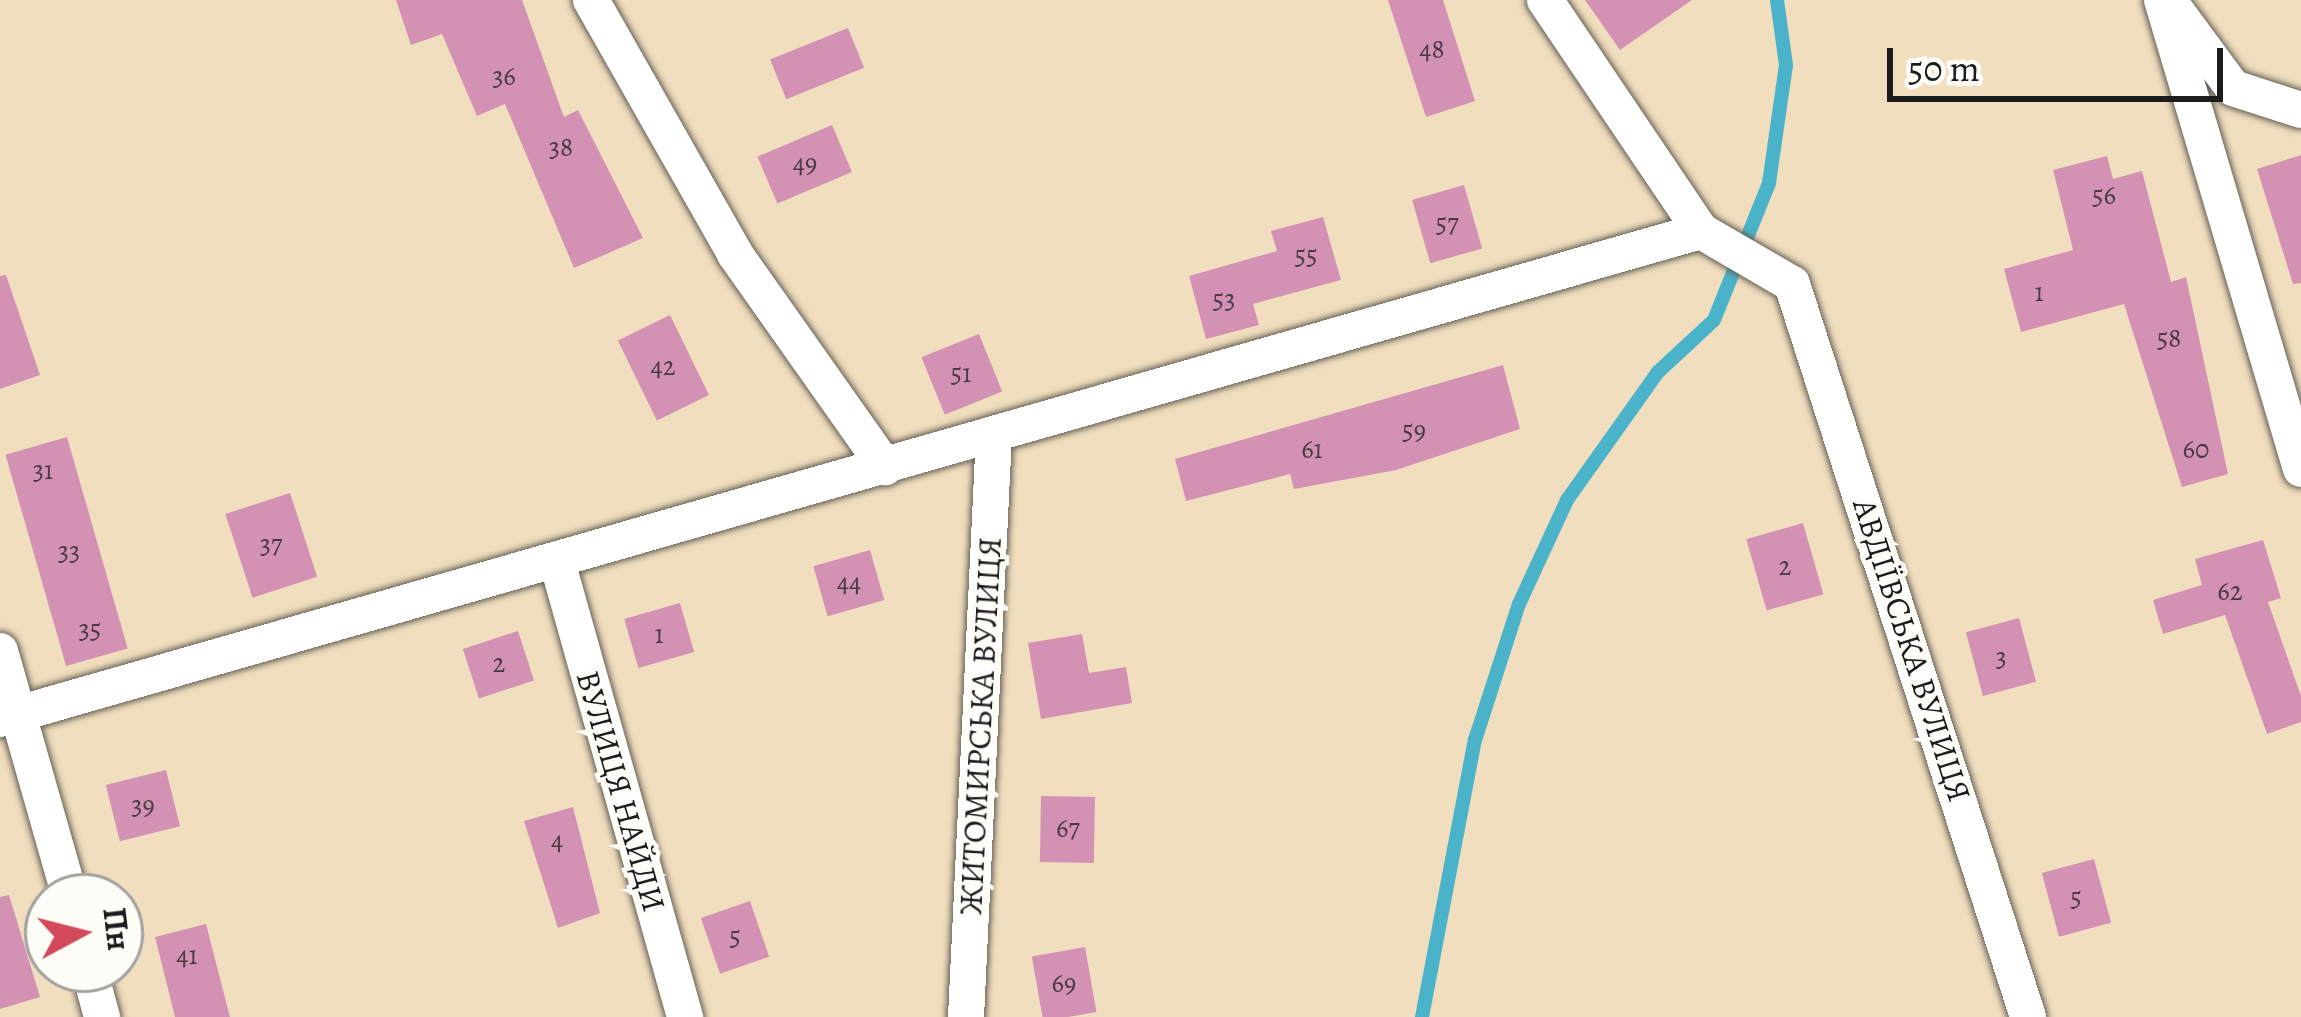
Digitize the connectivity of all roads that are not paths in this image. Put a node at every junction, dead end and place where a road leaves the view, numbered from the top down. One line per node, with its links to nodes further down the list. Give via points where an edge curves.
1 (591, 0): 7 (street, via 735,254)
2 (1545, 0): 5 (street)
3 (2165, 0): 4 (street, via 2233,88); 8 (street)
4 (2301, 110)
5 (1701, 231): 6 (street); 15 (street, АВДІЇВСЬКА ВУЛИЦЯ, via 1792,284)
6 (994, 435): 7 (street); 14 (street, ЖИТОМИРСЬКА ВУЛИЦЯ)
7 (885, 467): 9 (street)
8 (2301, 469)
9 (558, 565): 11 (street); 13 (street, ВУЛИЦЯ НАЙДИ)
10 (0, 651): 11 (street)
11 (10, 717): 12 (street)
12 (62, 873)
13 (685, 1017)
14 (966, 1017)
15 (2028, 1017)

